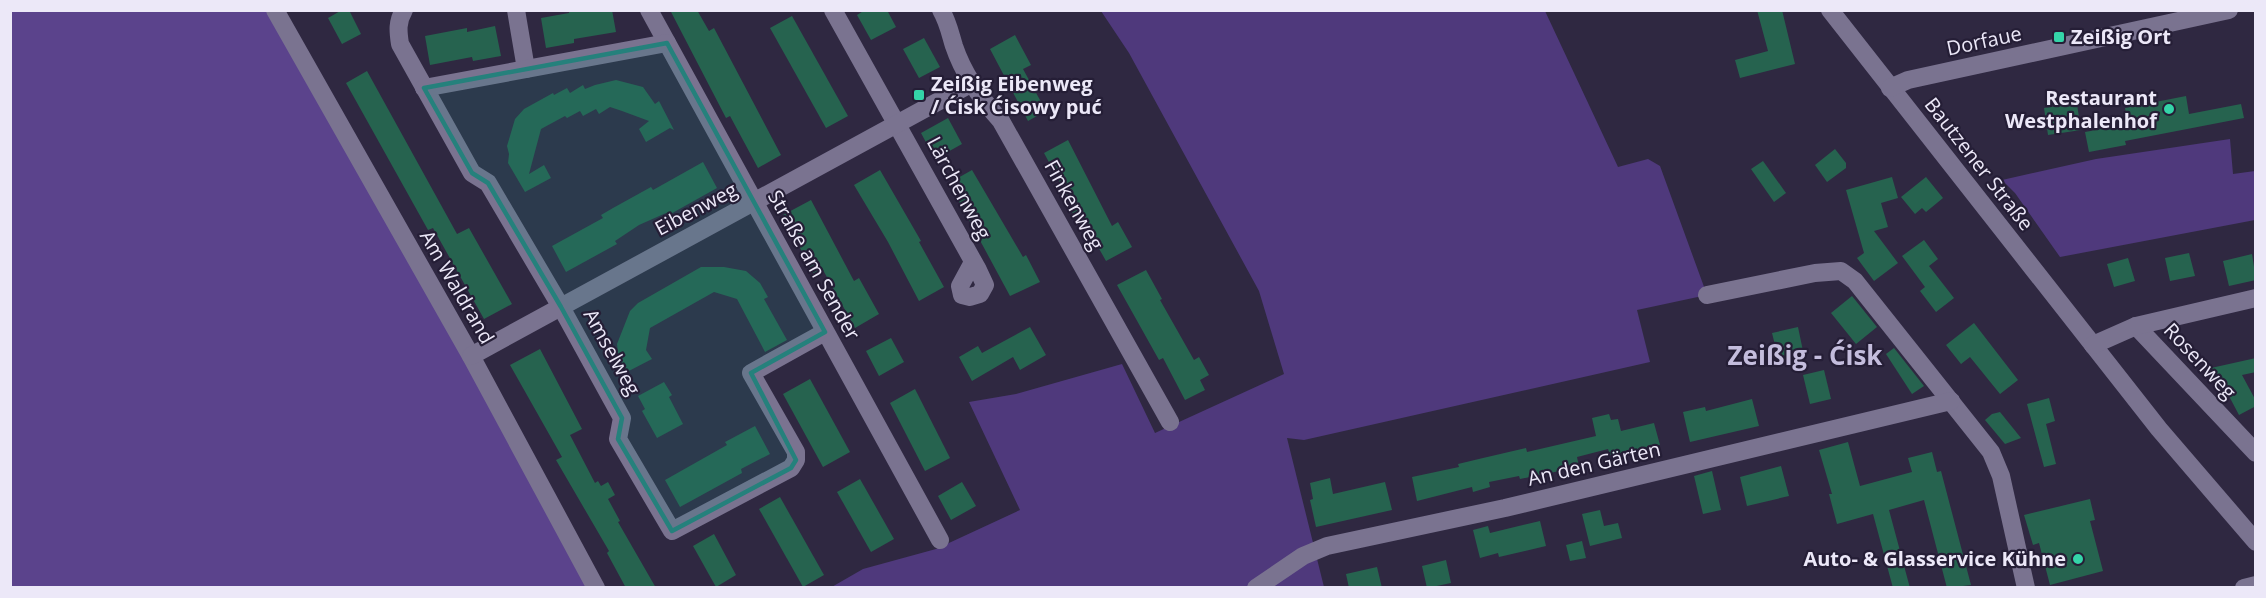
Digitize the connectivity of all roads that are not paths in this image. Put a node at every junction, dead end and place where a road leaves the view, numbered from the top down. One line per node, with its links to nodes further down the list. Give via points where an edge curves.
1 (275, 10): 23 (street, Am Waldrand)
2 (404, 10): 12 (street, Amselweg, via 398,30 400,44)
3 (516, 10): 10 (street)
4 (649, 10): 9 (street, Straße am Sender)
5 (833, 10): 14 (street, Lärchenweg)
6 (941, 10): 11 (street, Finkenweg)
7 (1830, 10): 13 (street, Bautzener Straße)
8 (2229, 10): 13 (street, Dorfaue, via 1908,80)
9 (667, 43): 10 (street); 15 (street, Straße am Sender)
10 (526, 69): 12 (street)
11 (972, 83): 14 (street, Eibenweg); 25 (street, Finkenweg, via 1001,121)
12 (424, 88): 19 (street, Amselweg, via 472,172 488,183)
13 (1890, 88): 22 (street, Bautzener Straße)
14 (897, 123): 15 (street, Eibenweg); 16 (street, Lärchenweg)
15 (754, 203): 19 (street, Eibenweg); 21 (street, Straße am Sender)
16 (973, 262)
17 (1707, 295): 24 (street, via 1842,271 1855,280)
18 (2256, 298): 20 (street)
19 (561, 307): 21 (street, Amselweg, via 622,418 618,439 672,531 791,468 796,452 751,374); 23 (street, Eibenweg)
20 (2136, 326): 22 (street); 26 (street, Rosenweg)
21 (825, 332): 27 (street, Straße am Sender)
22 (2093, 345): 28 (street, Bautzener Straße)
23 (471, 356): 30 (street, Am Waldrand)
24 (1951, 401): 31 (street, An den Gärten, via 1516,506 1327,546 1303,556); 32 (street, via 1991,452 2001,476)
25 (1170, 422)
26 (2256, 453)
27 (940, 540)
28 (2256, 542)
29 (2256, 585): 33 (street)
30 (597, 588)
31 (1256, 588)
32 (2026, 588)
33 (2244, 588)

